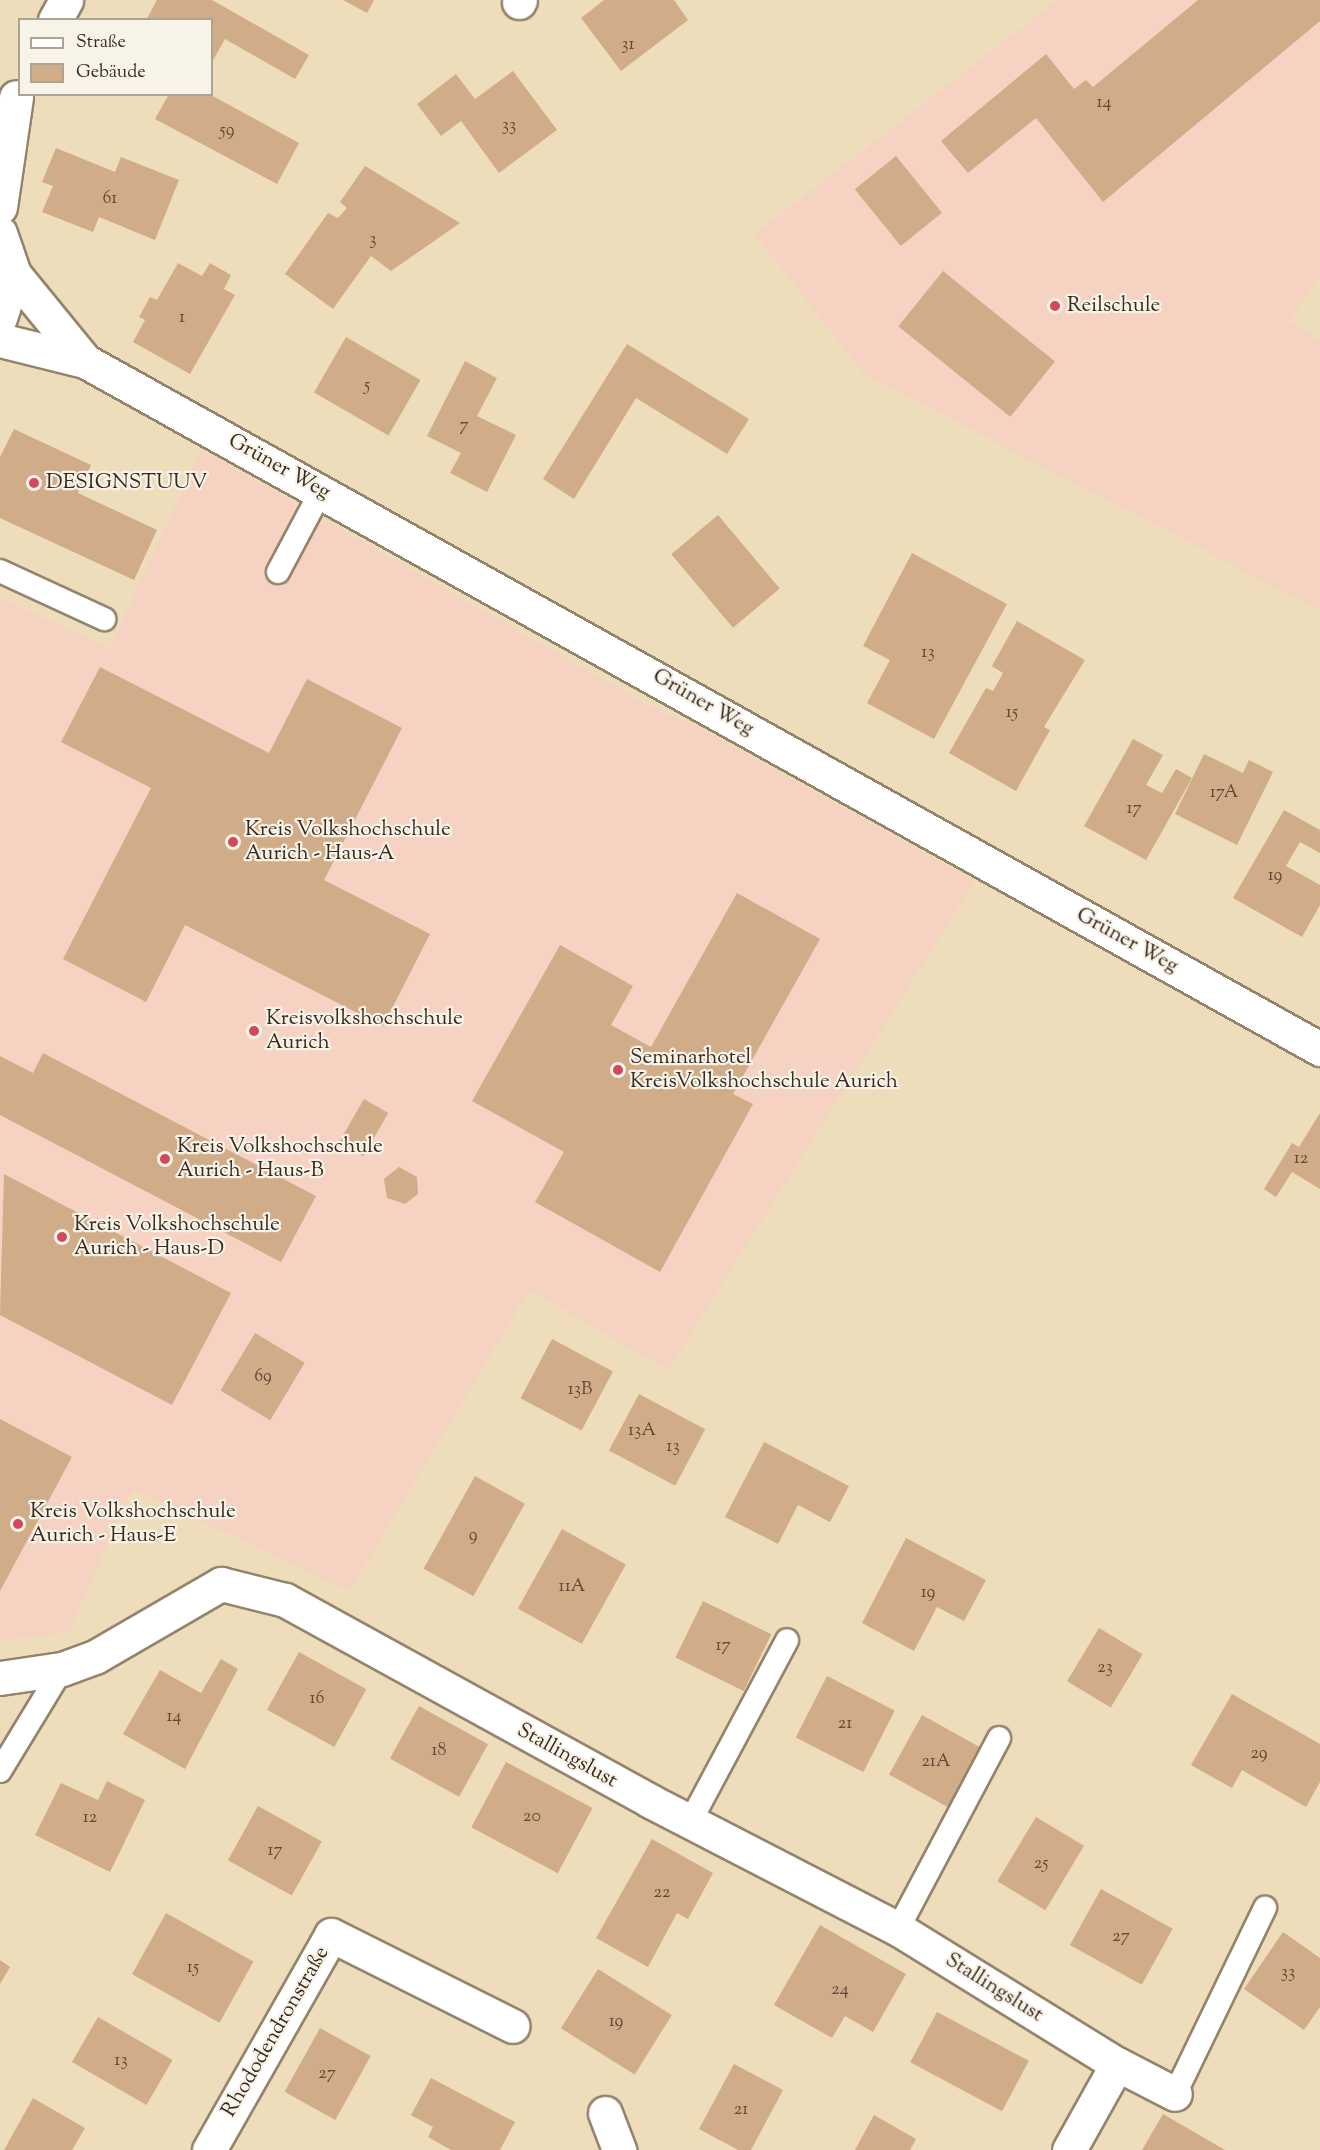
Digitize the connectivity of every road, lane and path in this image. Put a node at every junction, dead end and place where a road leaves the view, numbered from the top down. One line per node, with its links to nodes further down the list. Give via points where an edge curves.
1 (66, 0): 2 (street)
2 (56, 18)
3 (12, 101): 4 (street)
4 (0, 207)
5 (0, 233): 6 (street)
6 (14, 274): 7 (street); 9 (street, Grüner Weg)
7 (0, 318)
8 (0, 340): 9 (street, Grüner Weg)
9 (85, 361): 10 (street, Grüner Weg)
10 (321, 490): 12 (lane); 14 (street, Grüner Weg)
11 (0, 571): 13 (lane)
12 (278, 572)
13 (104, 619)
14 (1320, 1048)
15 (787, 1640): 20 (lane)
16 (62, 1669): 17 (street, Stallingslust); 19 (lane); 20 (street, Stallingslust, via 95,1657 221,1584 285,1600)
17 (0, 1678)
18 (999, 1738): 22 (lane)
19 (0, 1771)
20 (690, 1822): 22 (street, Stallingslust)
21 (1265, 1908): 25 (lane)
22 (898, 1929): 24 (street, Stallingslust)
23 (513, 2026): 27 (street, Rhododendronstraße, via 331,1935)
24 (1117, 2064): 25 (street, Stallingslust); 29 (street)
25 (1175, 2094)
26 (605, 2113): 28 (street)
27 (209, 2150)
28 (619, 2150)
29 (1069, 2150)

